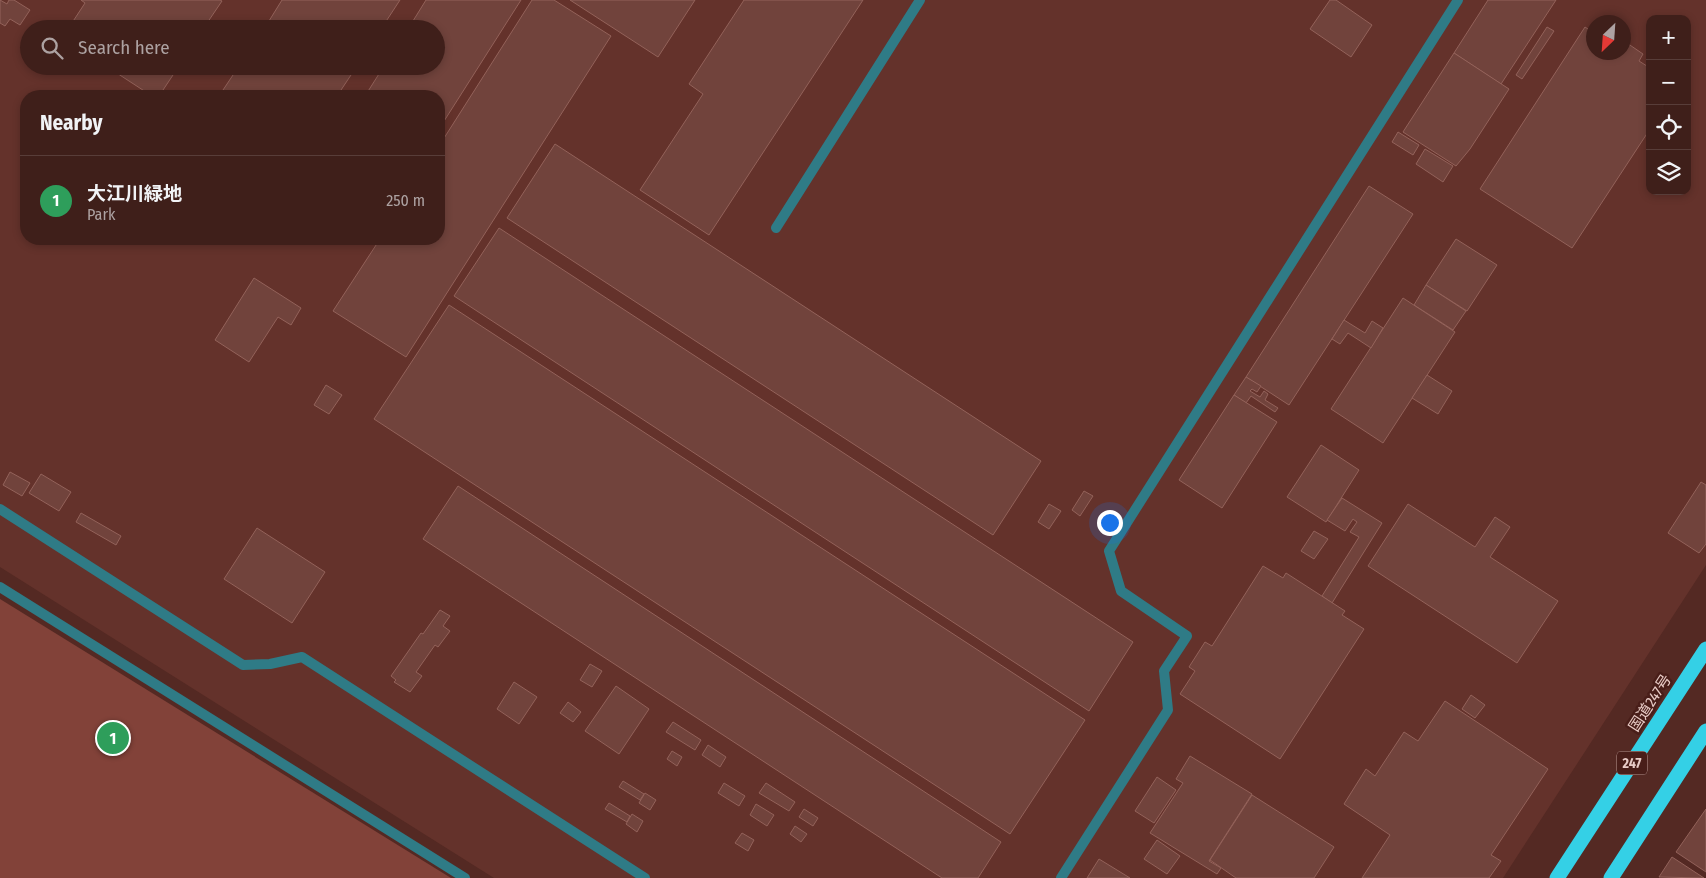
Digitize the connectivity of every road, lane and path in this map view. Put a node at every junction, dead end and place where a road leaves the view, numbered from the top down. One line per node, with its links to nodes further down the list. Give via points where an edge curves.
1 (920, 0): 3 (street)
2 (1458, 0): 10 (street, via 1109,551 1121,591 1187,636 1164,671 1168,710)
3 (776, 228)
4 (0, 509): 9 (street, via 243,666 302,657)
5 (0, 587): 8 (street)
6 (1706, 649): 11 (highway, 国道247号 / 247)
7 (1706, 731): 12 (highway)
8 (465, 878)
9 (645, 878)
10 (1061, 878)
11 (1559, 878)
12 (1611, 878)

